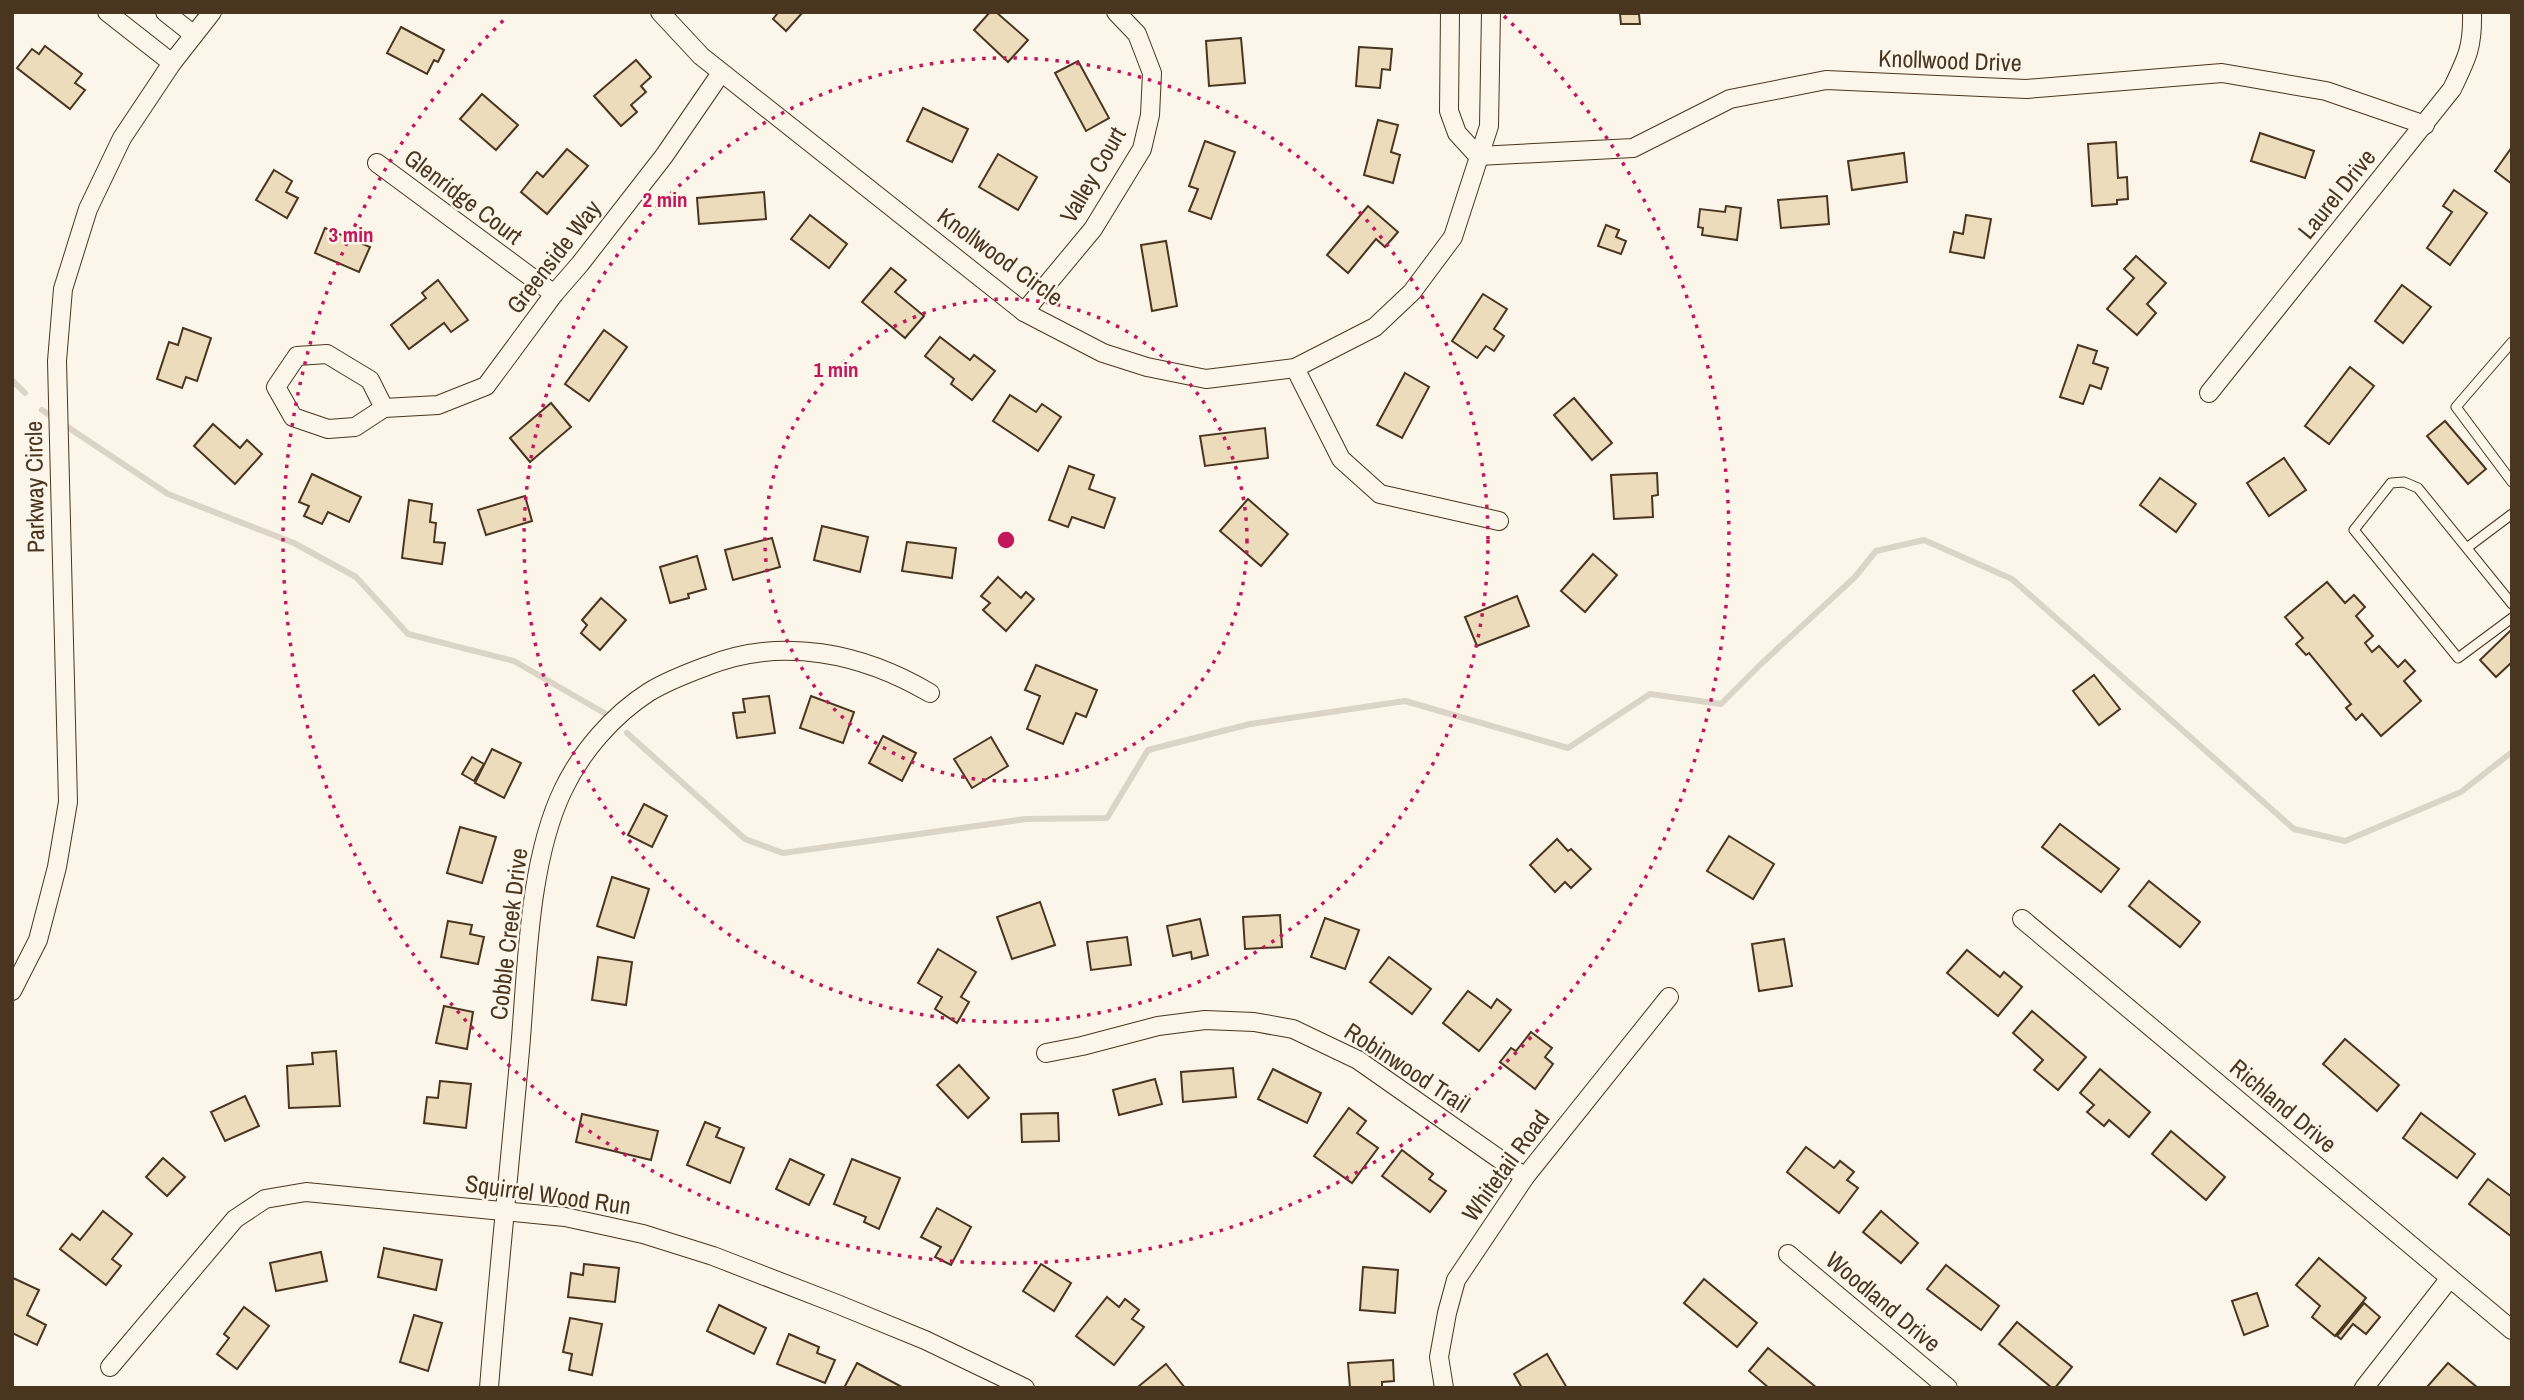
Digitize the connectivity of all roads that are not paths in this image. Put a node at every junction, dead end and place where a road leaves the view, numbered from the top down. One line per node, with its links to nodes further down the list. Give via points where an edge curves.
1 (107, 12): 10 (street)
2 (165, 12): 9 (street)
3 (212, 12): 9 (street, Parkway Circle)
4 (660, 12): 11 (street, Knollwood Circle)
5 (1116, 12): 16 (street, Valley Court, via 1137,34 1152,73 1142,149 1093,229)
6 (1450, 12): 13 (street, via 1450,111 1457,133)
7 (1491, 12): 13 (street, Knollwood Circle, via 1489,125)
8 (2472, 12): 12 (street, Laurel Drive, via 2469,54 2452,89)
9 (194, 35): 10 (street, Parkway Circle)
10 (172, 63): 29 (street, Parkway Circle, via 122,138 99,185 64,289 57,361 68,803 38,940)
11 (721, 73): 15 (street, Greenside Way, via 632,198); 16 (street, Knollwood Circle)
12 (2425, 125): 13 (street, Knollwood Drive, via 2326,91 2222,73 2026,89 1826,80 1730,99 1633,148); 19 (street, Laurel Drive)
13 (1478, 156): 18 (street, Knollwood Circle, via 1453,237 1412,292 1375,327)
14 (377, 163): 15 (street, Glenridge Court)
15 (554, 294): 20 (street, Greenside Way, via 486,386 438,405)
16 (1024, 312): 18 (street, Knollwood Circle, via 1103,353 1147,367 1206,379)
17 (2512, 342): 21 (lane, via 2456,407)
18 (1295, 368): 23 (street, via 1341,459 1380,495)
19 (2209, 393)
20 (384, 408): 20 (street, via 370,380 327,354 297,356 276,387 292,417 328,429 355,427)
21 (2512, 482)
22 (2512, 514): 24 (lane)
23 (1499, 521)
24 (2468, 547): 25 (lane); 26 (lane, via 2418,488 2404,482 2391,483 2354,530 2458,658)
25 (2512, 604)
26 (2512, 618)
27 (930, 693): 33 (street, Cobble Creek Drive, via 905,678 824,652 753,653 719,661 649,692 582,756 544,840)
28 (2022, 919): 35 (street, Richland Drive)
29 (12, 991)
30 (1668, 997): 32 (street, Whitetail Road)
31 (1046, 1053): 32 (street, Robinwood Trail, via 1158,1026 1205,1020 1293,1029 1358,1060)
32 (1525, 1177): 40 (street, Whitetail Road, via 1456,1280 1439,1357)
33 (503, 1211): 37 (street, Squirrel Wood Run, via 306,1192 265,1199 236,1219); 38 (street, Cobble Creek Drive); 39 (street, Squirrel Wood Run, via 565,1217 713,1256 925,1340)
34 (1787, 1254): 41 (street, Woodland Drive)
35 (2450, 1278): 36 (street, Richland Drive); 42 (street)
36 (2512, 1330)
37 (110, 1367)
38 (489, 1388)
39 (1025, 1388)
40 (1444, 1388)
41 (1948, 1388)
42 (2364, 1388)

